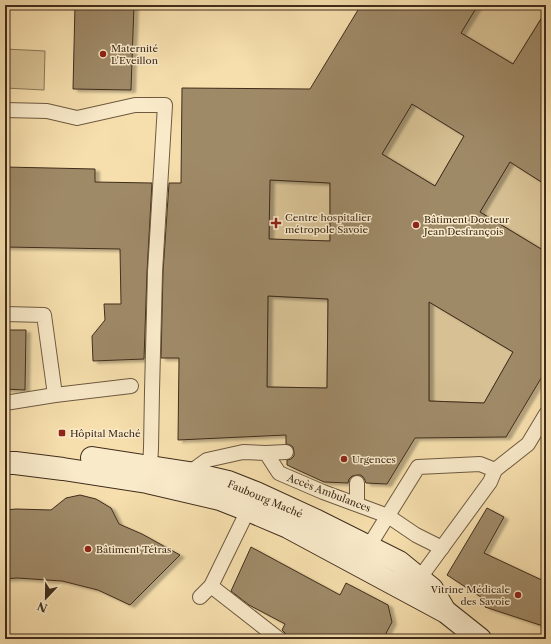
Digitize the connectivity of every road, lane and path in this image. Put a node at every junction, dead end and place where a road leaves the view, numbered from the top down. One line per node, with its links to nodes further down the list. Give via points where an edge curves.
1 (5, 110): 11 (lane, via 48,111 77,118 135,105 166,105 155,272)
2 (5, 314): 4 (lane, via 44,315)
3 (131, 386): 4 (lane)
4 (55, 395): 5 (lane)
5 (5, 403)
6 (546, 414): 12 (lane, via 528,444)
7 (5, 449): 11 (street, Faubourg Maché, via 46,452)
8 (286, 452): 9 (lane)
9 (266, 453): 13 (lane, via 243,452 207,460); 16 (lane, Accès Ambulances, via 279,473)
10 (5, 463): 15 (street, Faubourg Maché, via 63,469 147,482 220,499)
11 (150, 467): 13 (street, Faubourg Maché)
12 (495, 470): 17 (lane, via 480,464 418,467); 19 (lane, via 490,482)
13 (189, 473): 15 (street, Faubourg Maché, via 228,482)
14 (356, 483): 16 (lane)
15 (252, 501): 18 (street, Faubourg Maché, via 317,521); 21 (lane); 23 (street, Faubourg Maché, via 288,527)
16 (357, 504): 17 (lane, Accès Ambulances)
17 (388, 516): 18 (lane); 19 (lane, Accès Ambulances)
18 (369, 546): 20 (street, Faubourg Maché, via 399,562)
19 (442, 548): 20 (lane)
20 (419, 579): 23 (street, Faubourg Maché, via 432,589)
21 (211, 586): 22 (lane); 24 (lane)
22 (200, 597)
23 (446, 612): 25 (street, Faubourg Maché)
24 (279, 639)
25 (480, 639)

